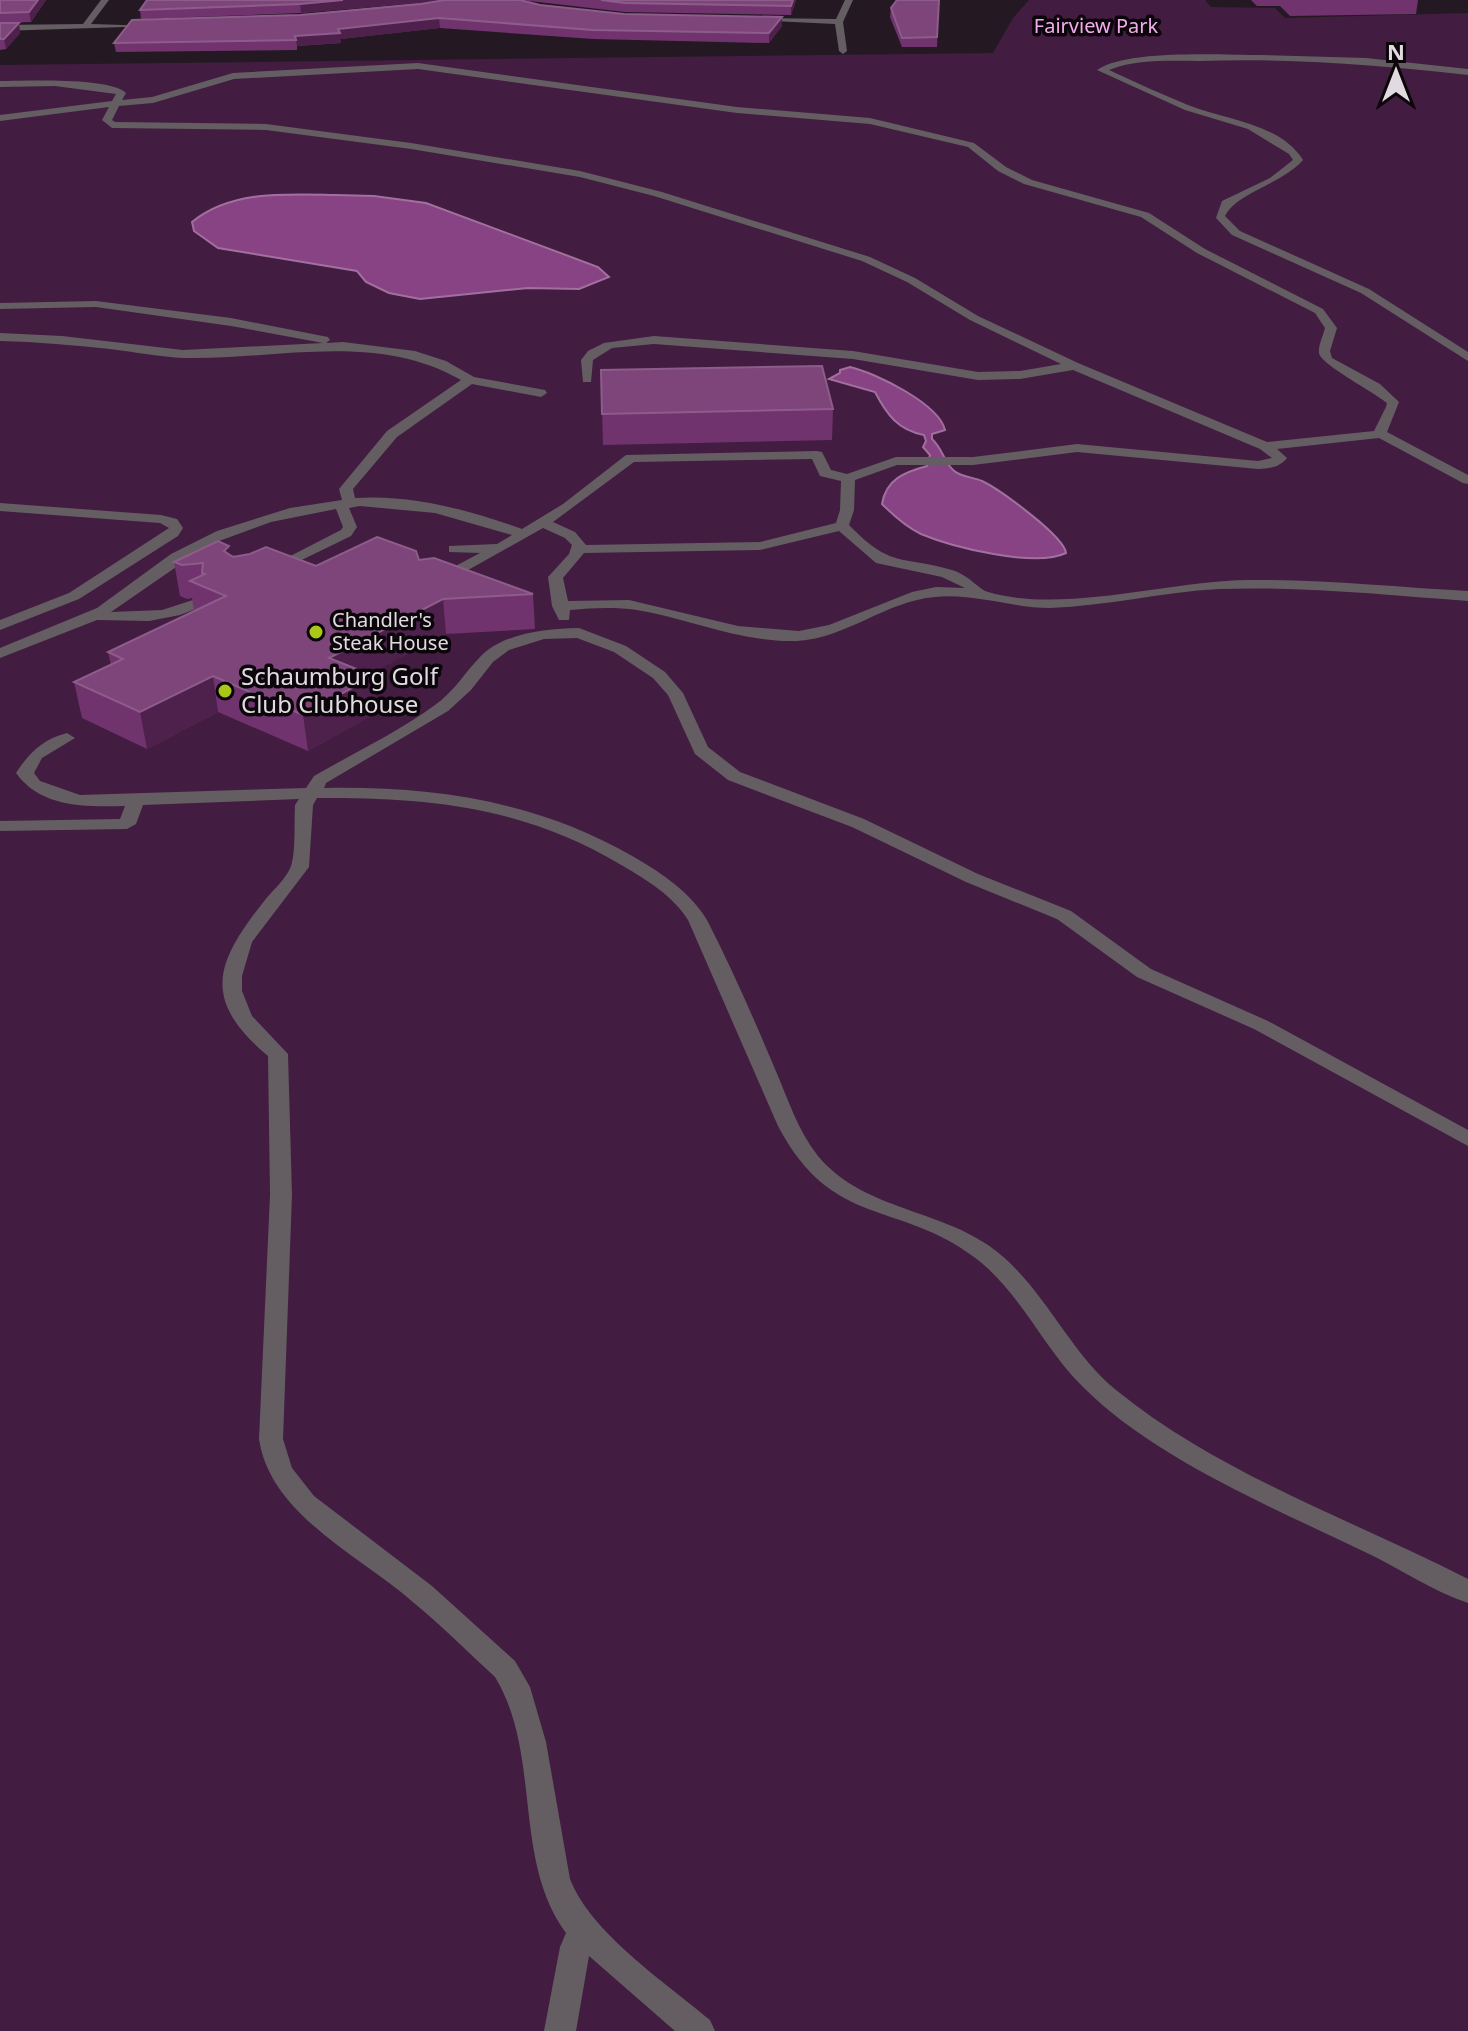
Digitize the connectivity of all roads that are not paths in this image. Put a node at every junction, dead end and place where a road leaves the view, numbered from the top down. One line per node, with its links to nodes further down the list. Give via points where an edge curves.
1 (105, 0): 6 (street)
2 (849, 0): 4 (street)
3 (737, 20): 4 (street)
4 (839, 22): 8 (street)
5 (159, 25): 6 (street)
6 (85, 27): 7 (street)
7 (0, 28)
8 (843, 51)
9 (1468, 72): 16 (street, via 1307,58 1141,61 1101,70 1188,108 1251,127 1293,152 1298,160 1292,166 1226,203 1220,216 1228,227 1365,291)
10 (0, 84): 11 (street, via 108,87 121,93)
11 (115, 104): 12 (street); 17 (street, via 107,120 117,126 266,127 580,174 658,194 866,259); 21 (street, via 160,99 233,76 418,66 737,110 870,121 966,144 1019,178 1145,215 1201,251 1319,311 1331,328 1324,351 1327,360 1393,402)
12 (0, 118)
13 (0, 306): 15 (street, via 105,305 244,324)
14 (0, 337): 15 (street, via 183,354)
15 (343, 346): 19 (street, via 415,355)
16 (1468, 357)
17 (1074, 366): 18 (street, via 978,376 853,355 654,340 595,351 587,360); 22 (street)
18 (587, 379)
19 (470, 380): 20 (street); 25 (street, via 377,448 346,489)
20 (541, 393)
21 (1381, 434): 22 (street); 24 (street)
22 (1265, 446): 23 (street, via 1280,455 1278,461 1228,463 1077,448 973,461 896,461)
23 (848, 478): 27 (street, via 825,473 817,455 631,458); 28 (street)
24 (1468, 480)
25 (346, 504): 29 (street, via 408,504); 33 (street, via 346,533); 39 (street, via 258,522 204,541)
26 (0, 507): 40 (street, via 161,519 176,528 74,596)
27 (542, 523): 29 (street); 32 (street, via 570,535)
28 (842, 526): 32 (street, via 760,546); 35 (street, via 874,557 942,573 975,587)
29 (524, 534): 30 (street)
30 (500, 548): 31 (street); 34 (street)
31 (454, 549)
32 (579, 549): 38 (street, via 555,577)
33 (252, 578)
34 (427, 588)
35 (975, 593): 36 (street, via 1059,603 1241,584); 38 (street, via 913,595 840,629 795,636 733,630 637,606)
36 (1468, 596)
37 (201, 602): 39 (street, via 154,618)
38 (560, 606): 41 (street)
39 (94, 615): 42 (street)
40 (0, 625)
41 (569, 632): 44 (street, via 503,647 442,708 326,775); 47 (street, via 620,649 659,675 675,693 701,750 734,776 848,818 1064,915 1144,973 1261,1025)
42 (0, 653)
43 (67, 738): 45 (street, via 30,760 25,773 34,785 77,801)
44 (309, 794): 45 (street); 48 (street, via 405,792 499,807 574,833 663,885 697,921 791,1132 832,1182 982,1252 1026,1298 1087,1378 1160,1433); 49 (street, via 302,815 300,867 243,941 232,983 241,1019 278,1054 282,1182 273,1457 305,1503 423,1594 505,1669 516,1687 532,1742 555,1879 566,1908)
45 (136, 799): 46 (street, via 127,824)
46 (0, 826)
47 (1468, 1139)
48 (1468, 1592)
49 (584, 1932): 50 (street, via 575,1947); 51 (street)
50 (560, 2031)
51 (699, 2031)

